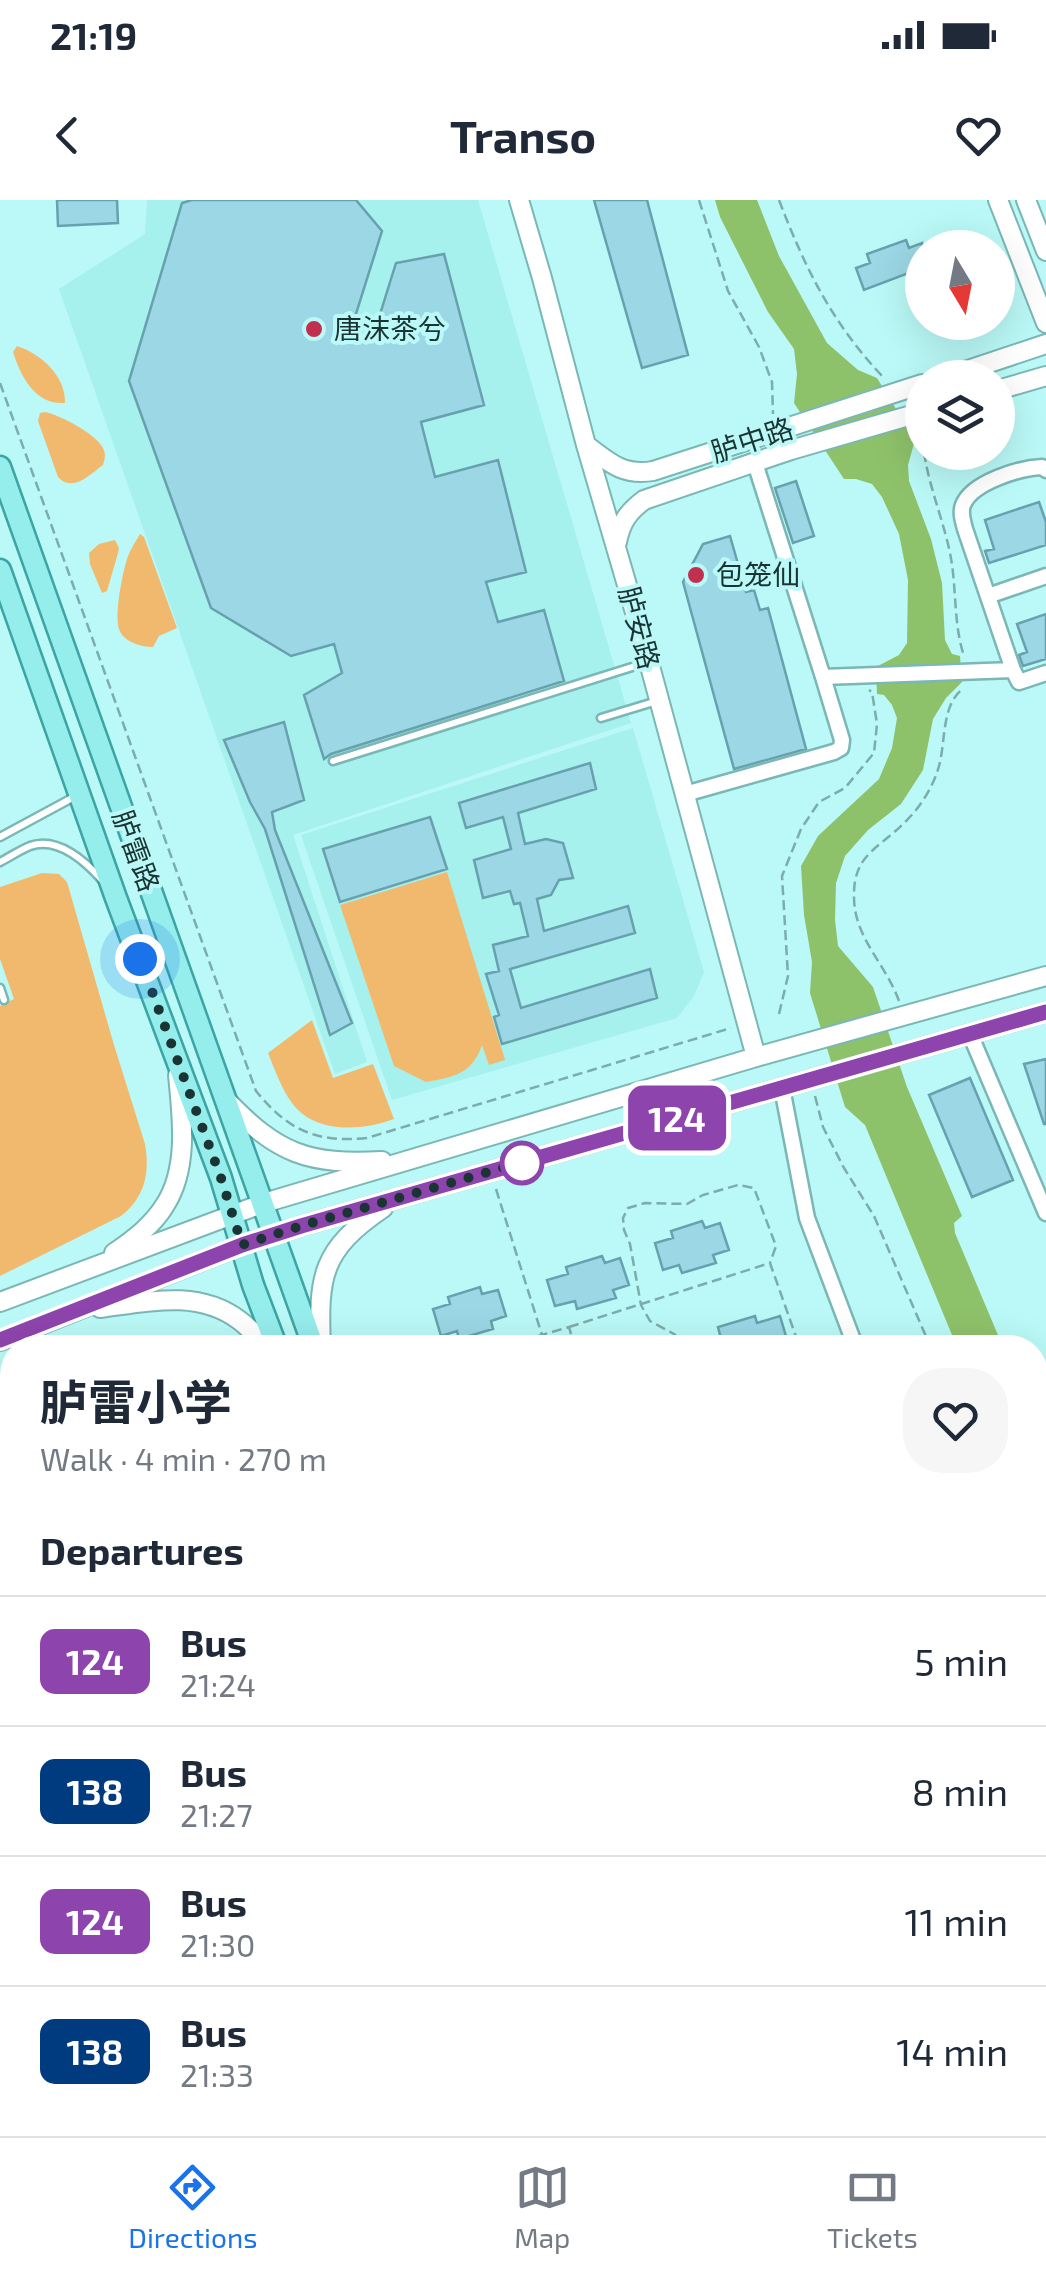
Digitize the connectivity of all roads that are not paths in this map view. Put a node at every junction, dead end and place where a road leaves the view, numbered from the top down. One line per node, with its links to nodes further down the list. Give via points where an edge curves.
1 (519, 200): 12 (main road, 胪安路)
2 (998, 200): 5 (main road)
3 (1026, 200): 4 (main road)
4 (1046, 251)
5 (1046, 323)
6 (1046, 344): 7 (main road)
7 (998, 360)
8 (1046, 376): 9 (main road)
9 (1015, 385)
10 (905, 390): 12 (main road, 胪中路, via 643,472 621,470)
11 (905, 417): 13 (main road, 胪中路)
12 (586, 444): 16 (main road, 胪安路)
13 (755, 463): 16 (main road, 胪中路, via 644,500 629,512); 23 (street)
14 (0, 467): 40 (main road, 胪雷路)
15 (1046, 470): 19 (street, via 1027,467 978,486 964,504 964,529)
16 (616, 546): 20 (main road, 胪安路)
17 (0, 570): 27 (main road, 胪雷路)
18 (1046, 576): 19 (street)
19 (988, 596): 21 (street)
20 (649, 662): 24 (main road, 胪安路); 26 (lane)
21 (1013, 670): 22 (street, via 1019,682); 23 (street)
22 (1046, 673)
23 (824, 678): 28 (street, via 840,748)
24 (659, 700): 25 (lane); 28 (main road, 胪安路)
25 (601, 718)
26 (333, 761)
27 (79, 794): 29 (lane); 31 (main road, 胪雷路)
28 (684, 794): 38 (main road, 胪安路)
29 (0, 837)
30 (0, 862): 31 (lane, via 31,846 57,846 86,864)
31 (116, 898): 37 (main road, 胪雷路)
32 (1046, 976): 38 (main road)
33 (0, 988): 34 (lane)
34 (4, 1000)
35 (1046, 1012): 36 (main road)
36 (970, 1034): 39 (main road); 44 (street)
37 (175, 1050): 45 (main road, 胪雷路); 48 (main road, via 184,1128 173,1188 150,1225)
38 (756, 1057): 41 (main road)
39 (782, 1088): 42 (main road); 56 (street, via 807,1218)
40 (224, 1098): 41 (main road, via 267,1138 297,1155); 43 (main road, 胪雷路)
41 (412, 1159): 43 (main road)
42 (398, 1198): 46 (main road); 55 (main road, via 337,1246 323,1284)
43 (264, 1203): 45 (main road); 46 (main road, 胪雷路)
44 (1046, 1213)
45 (232, 1215): 47 (main road, 胪雷路); 48 (main road)
46 (274, 1234): 47 (main road); 54 (main road, 胪雷路)
47 (242, 1245): 50 (main road); 53 (main road, 胪雷路)
48 (94, 1267): 49 (main road)
49 (0, 1302)
50 (74, 1311): 51 (main road); 52 (main road, via 174,1298 213,1305)
51 (13, 1335)
52 (255, 1335)
53 (272, 1335)
54 (313, 1335)
55 (319, 1335)
56 (851, 1335)

